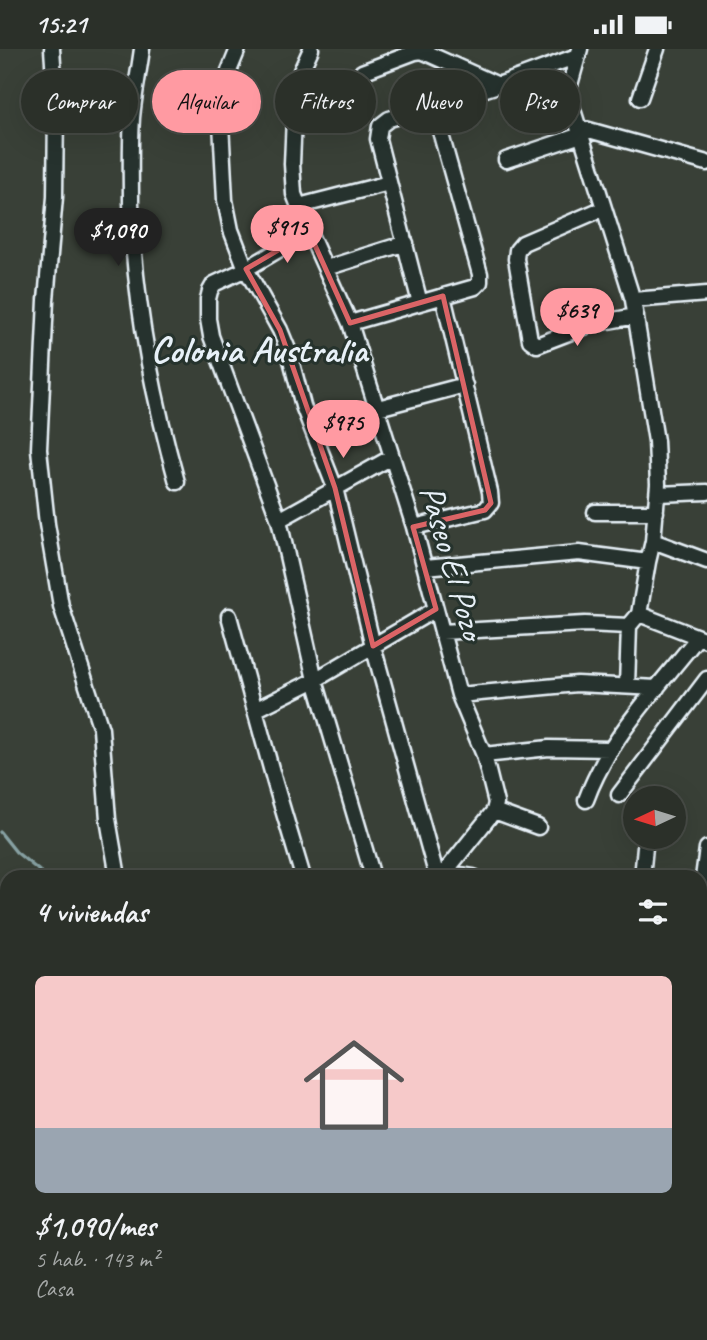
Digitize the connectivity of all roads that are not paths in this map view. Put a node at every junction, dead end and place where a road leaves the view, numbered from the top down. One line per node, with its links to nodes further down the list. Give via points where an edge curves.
1 (52, 49): 68 (street, via 55,197 39,449 61,606 102,729)
2 (142, 49): 35 (street, via 130,162 137,296 160,420)
3 (239, 49): 25 (street, via 220,104 225,200)
4 (311, 49): 20 (street, Paseo El Pozo, via 295,94 292,164)
5 (562, 49): 7 (street)
6 (657, 49): 12 (street)
7 (579, 52): 9 (street); 10 (street)
8 (367, 70): 10 (street, via 422,51)
9 (574, 70)
10 (498, 85): 11 (street)
11 (486, 89)
12 (640, 98)
13 (390, 119): 19 (street, via 380,126 378,139)
14 (580, 131): 18 (street); 21 (street)
15 (441, 133): 27 (street, via 481,274 475,287)
16 (575, 133): 17 (street)
17 (506, 160)
18 (707, 163)
19 (389, 183): 20 (street); 23 (street)
20 (299, 206): 22 (street, Paseo El Pozo)
21 (604, 208): 28 (street); 30 (street, via 523,243 517,250 530,340 537,345 592,324)
22 (309, 232): 24 (street, Paseo El Pozo); 25 (street)
23 (406, 243): 24 (street); 29 (street)
24 (326, 268): 31 (street, Paseo El Pozo)
25 (246, 269): 36 (street, via 289,352 303,406); 41 (street, via 214,284 208,319)
26 (707, 294): 28 (street)
27 (443, 296): 29 (street); 32 (street)
28 (634, 300): 30 (street)
29 (420, 303): 31 (street)
30 (636, 316): 38 (street, via 656,441)
31 (350, 323): 33 (street, Paseo El Pozo)
32 (465, 385): 33 (street); 42 (street, via 491,503 485,510)
33 (378, 408): 34 (street, Paseo El Pozo)
34 (392, 457): 36 (street); 42 (street, Paseo El Pozo)
35 (177, 481)
36 (335, 488): 41 (street); 53 (street)
37 (707, 492): 38 (street)
38 (658, 494): 40 (street)
39 (595, 512): 40 (street)
40 (656, 512): 43 (street)
41 (279, 520): 55 (street)
42 (414, 527): 46 (street, Paseo El Pozo)
43 (653, 541): 44 (street); 45 (street)
44 (707, 561)
45 (648, 562): 46 (street, via 579,553); 48 (street)
46 (425, 567): 47 (street, Paseo El Pozo)
47 (436, 609): 51 (street, Paseo El Pozo); 53 (street)
48 (639, 614): 50 (street); 52 (street)
49 (229, 617): 59 (street)
50 (629, 626): 51 (street); 56 (street)
51 (442, 632): 58 (street, Paseo El Pozo)
52 (702, 639): 57 (street)
53 (373, 646): 55 (street); 71 (street)
54 (707, 679): 62 (street)
55 (315, 680): 59 (street); 70 (street)
56 (627, 686): 57 (street); 58 (street, via 577,684)
57 (657, 688): 60 (street)
58 (459, 695): 61 (street, Paseo El Pozo)
59 (255, 710): 69 (street)
60 (610, 749): 61 (street, via 549,748); 63 (street)
61 (484, 755): 64 (street, Paseo El Pozo)
62 (619, 795)
63 (586, 800)
64 (494, 811): 65 (street); 72 (street)
65 (538, 827)
66 (707, 848): 74 (street)
67 (645, 849): 73 (street)
68 (117, 870)
69 (301, 870)
70 (371, 870)
71 (440, 870)
72 (445, 870)
73 (643, 870)
74 (704, 870)

